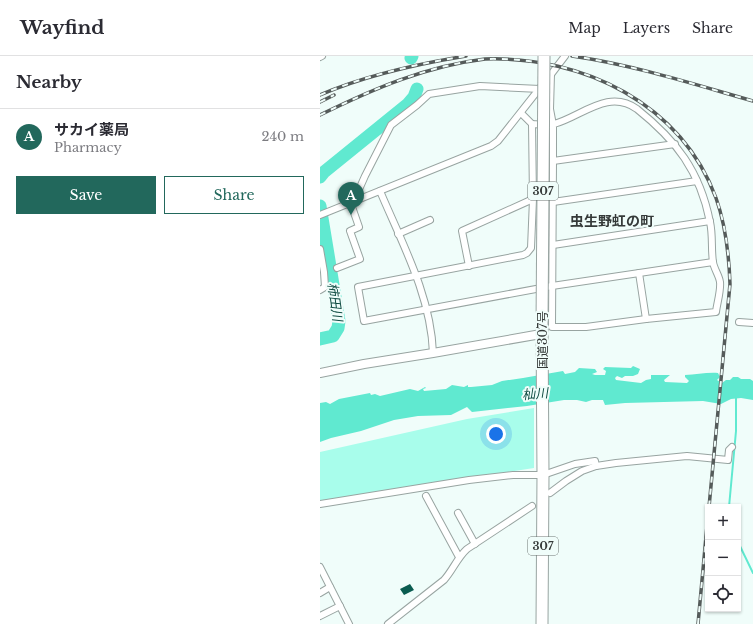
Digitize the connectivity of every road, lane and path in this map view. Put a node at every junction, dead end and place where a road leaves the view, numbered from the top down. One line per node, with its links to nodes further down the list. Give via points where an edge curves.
1 (544, 56): 33 (highway, 国道307号 / 307, bridge)
2 (565, 56): 3 (street)
3 (551, 74): 4 (street); 7 (street, via 550,109)
4 (540, 89): 5 (street); 14 (street, via 480,86 429,94 391,125)
5 (521, 113): 6 (street); 11 (street, via 491,146)
6 (532, 124): 7 (street); 12 (street)
7 (553, 125): 8 (street, via 599,104 621,101 637,108); 9 (street)
8 (675, 144): 9 (street); 10 (street)
9 (553, 161): 13 (street)
10 (697, 181): 13 (street); 17 (street)
11 (380, 191): 14 (street); 18 (street)
12 (533, 199): 23 (street, via 462,231); 23 (street, via 530,248 527,253)
13 (553, 202): 19 (street)
14 (352, 203): 15 (street); 24 (street, via 359,227 350,231 360,260)
15 (322, 214)
16 (430, 220): 18 (street)
17 (710, 221): 19 (street); 22 (street)
18 (398, 234): 26 (street)
19 (553, 245): 27 (street)
20 (320, 249): 21 (street)
21 (321, 258): 28 (street, via 325,287)
22 (713, 262): 25 (street); 30 (street, via 720,283 716,312)
23 (469, 266): 26 (street)
24 (337, 268)
25 (639, 273): 27 (street); 30 (street)
26 (416, 275): 29 (street); 29 (street, via 358,287 364,321)
27 (552, 286): 29 (street); 30 (street, via 552,327 586,327)
28 (320, 290)
29 (427, 310): 34 (street)
30 (646, 319)
31 (739, 322): 32 (street)
32 (753, 324)
33 (542, 330): 34 (street); 38 (highway, 国道307号 / 307)
34 (433, 353): 35 (street)
35 (320, 372)
36 (732, 447): 37 (street, via 728,460 687,456)
37 (596, 466): 38 (street, via 595,461); 39 (street, via 582,471)
38 (543, 471): 41 (street); 53 (highway, 国道307号 / 307)
39 (550, 493)
40 (426, 496): 45 (street)
41 (320, 504)
42 (532, 506): 44 (street)
43 (458, 513): 44 (street)
44 (474, 544): 45 (street)
45 (459, 557): 52 (street, via 444,580)
46 (320, 569): 47 (street)
47 (330, 587): 48 (street); 49 (street)
48 (320, 593)
49 (340, 606): 50 (street); 51 (street)
50 (320, 616)
51 (349, 624)
52 (388, 624)
53 (542, 624)

